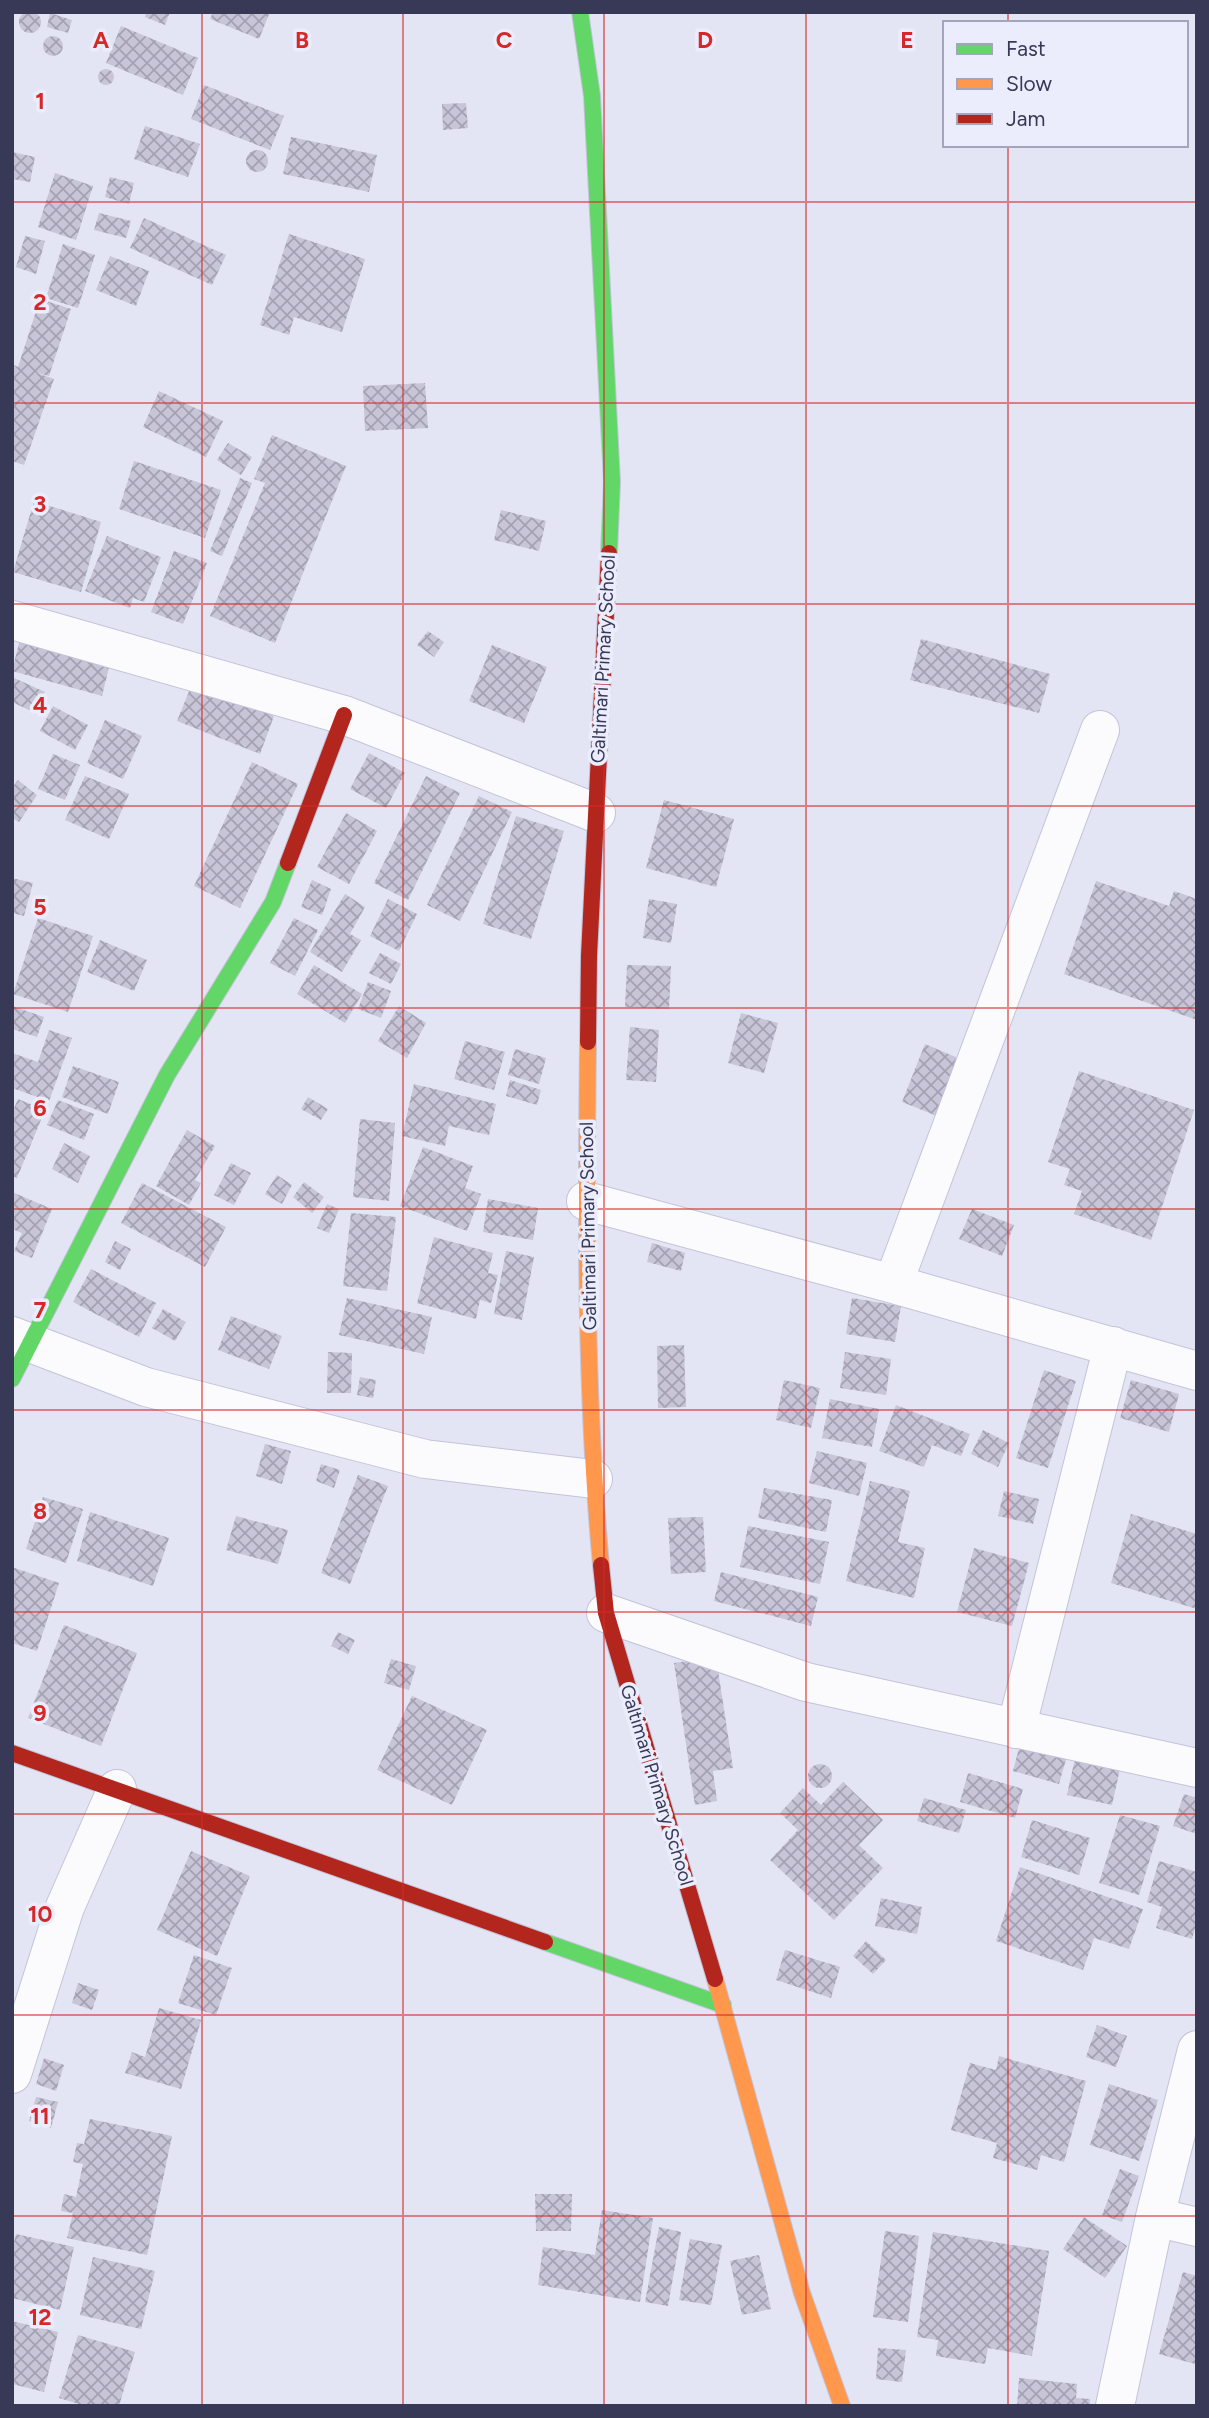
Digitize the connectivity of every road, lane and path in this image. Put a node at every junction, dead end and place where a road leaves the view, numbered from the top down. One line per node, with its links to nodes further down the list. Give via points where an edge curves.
1 (580, 12): 5 (street, Galtimari Primary School, via 592,96 612,482)
2 (12, 621): 3 (street)
3 (344, 715): 5 (street); 8 (street, via 273,902 167,1075)
4 (1100, 730): 7 (street)
5 (596, 813): 6 (street, Galtimari Primary School)
6 (586, 1201): 7 (street); 12 (street, Galtimari Primary School)
7 (893, 1284): 9 (street)
8 (21, 1340): 11 (street); 12 (street, via 146,1387 425,1459)
9 (1114, 1346): 10 (street); 14 (street)
10 (1197, 1371)
11 (12, 1379)
12 (593, 1479): 13 (street, Galtimari Primary School)
13 (606, 1613): 14 (street, via 806,1682); 18 (street, Galtimari Primary School)
14 (1016, 1729): 16 (street)
15 (12, 1753): 17 (street)
16 (1197, 1768)
17 (117, 1789): 18 (street); 20 (street, via 65,1907)
18 (723, 2005): 23 (street, Galtimari Primary School, via 802,2293)
19 (1197, 2050): 21 (street)
20 (12, 2074)
21 (1155, 2217): 22 (street); 24 (street)
22 (1197, 2227)
23 (842, 2406)
24 (1115, 2406)

